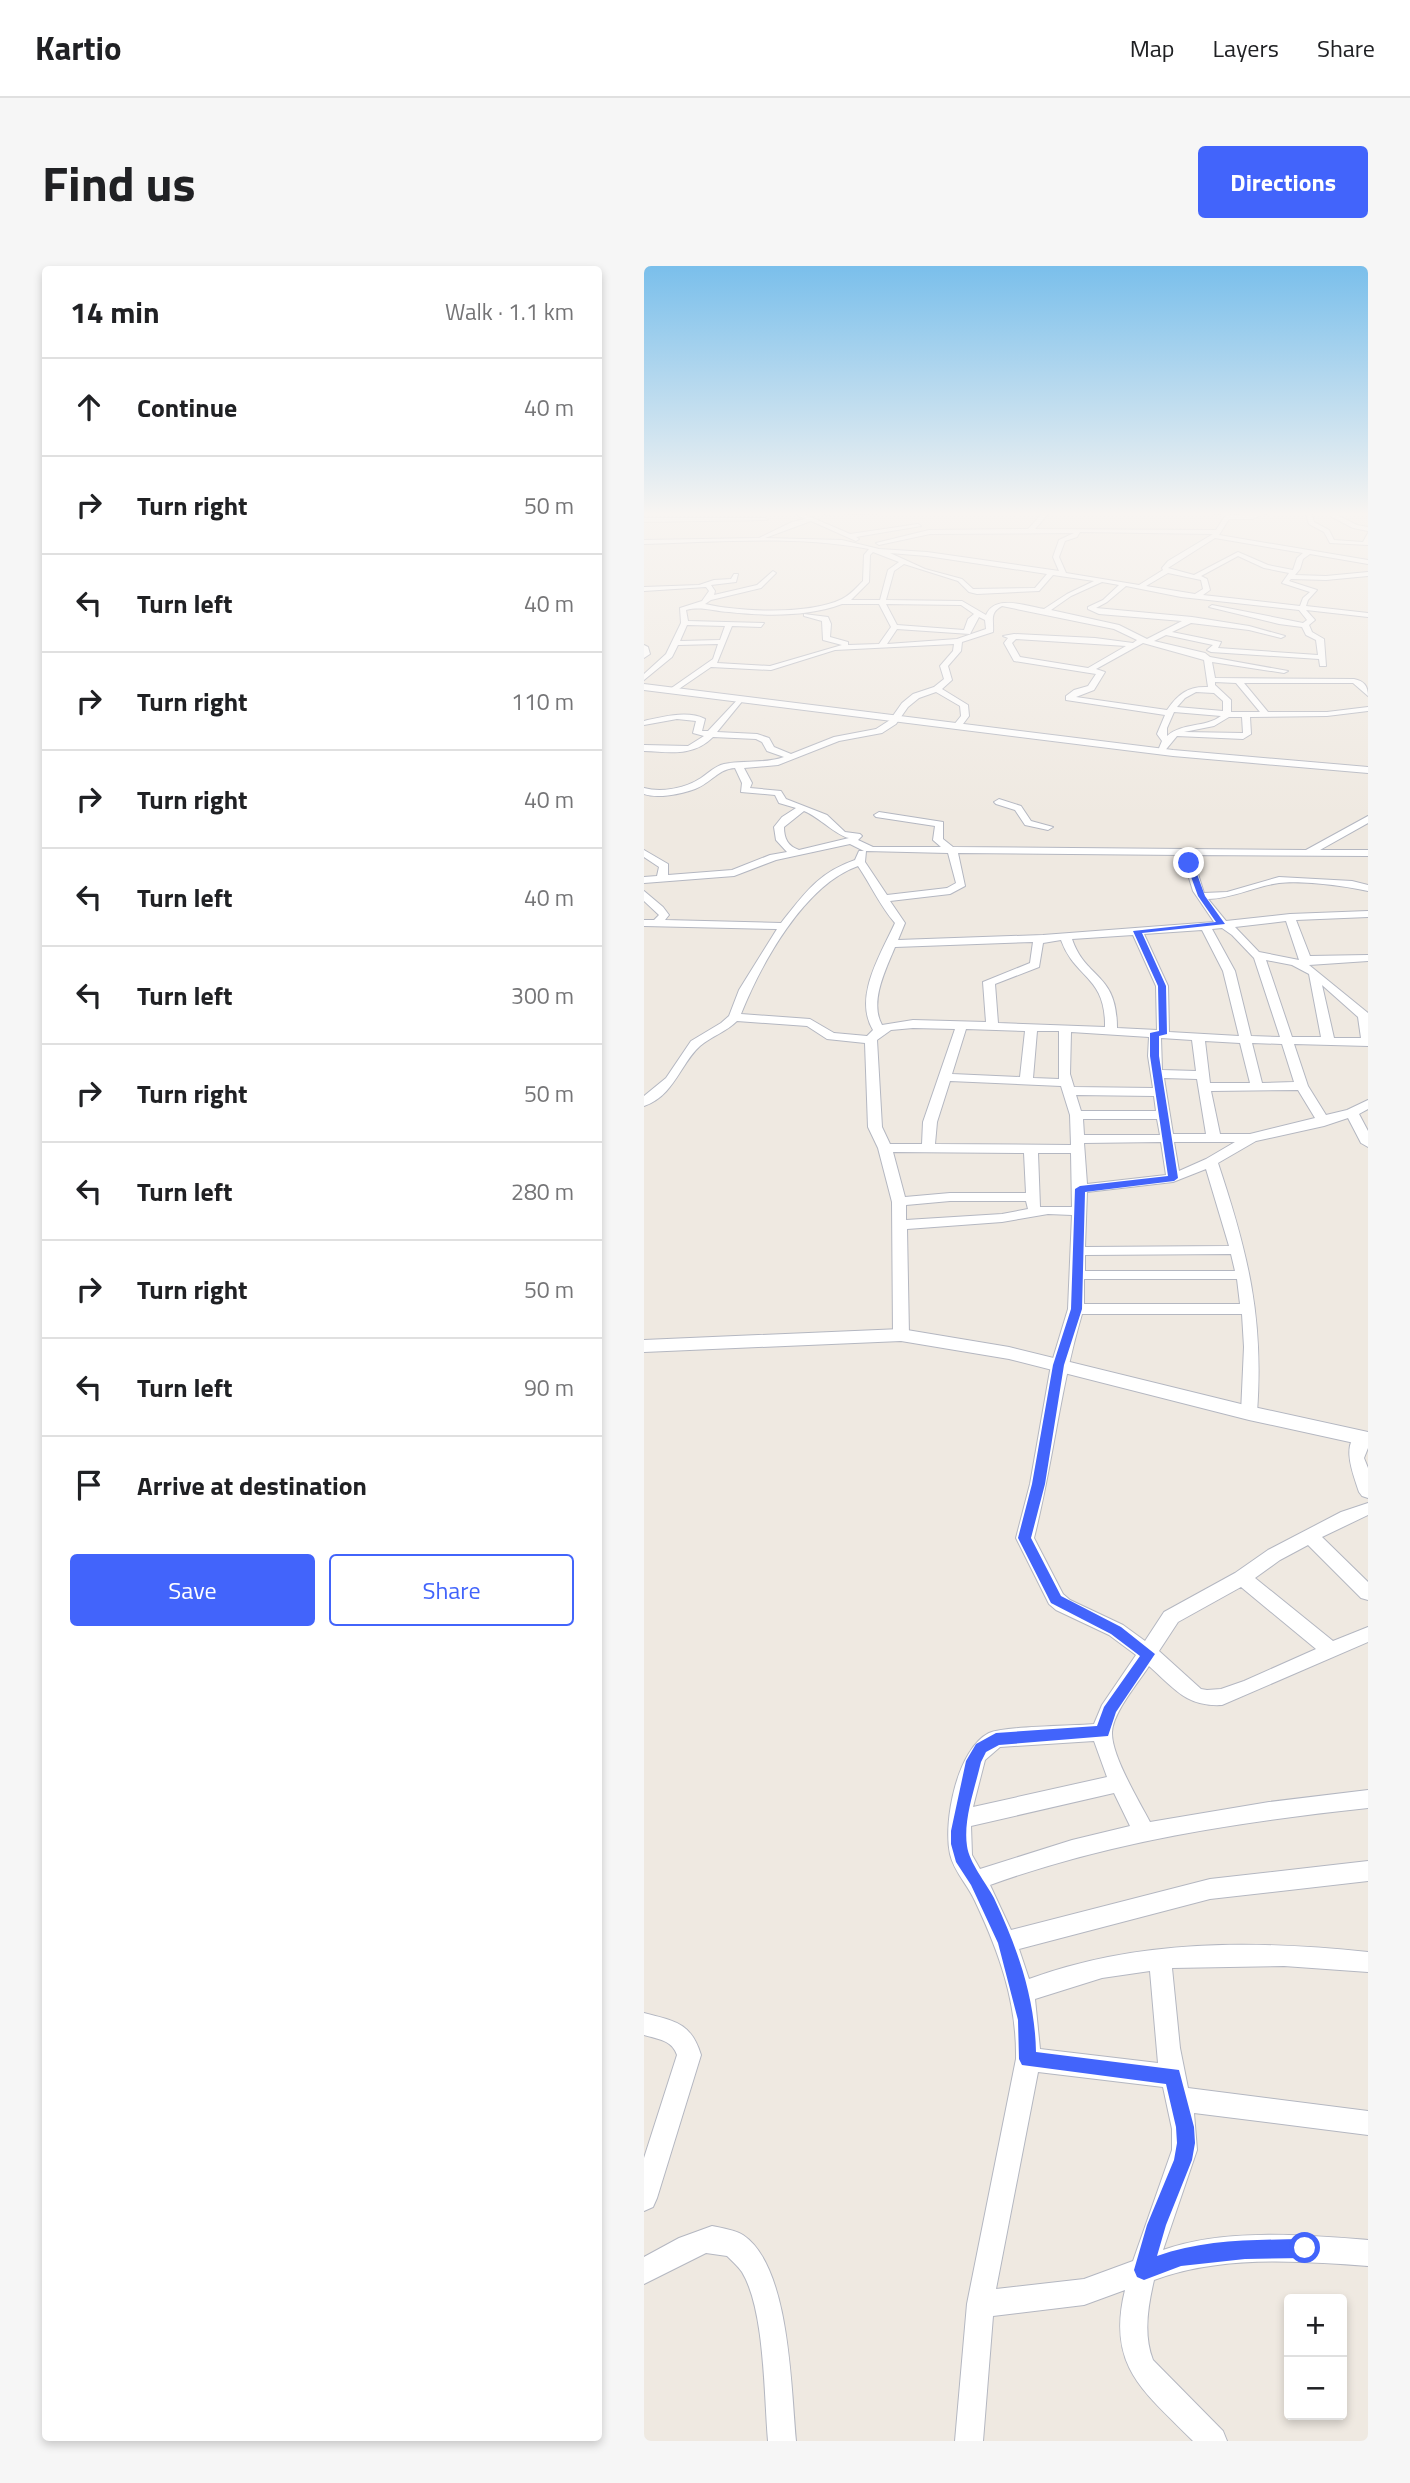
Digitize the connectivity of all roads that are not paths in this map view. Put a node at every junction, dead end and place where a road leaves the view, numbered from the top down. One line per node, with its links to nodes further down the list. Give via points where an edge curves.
1 (979, 613): 12 (street); 22 (street, via 967,632)
2 (683, 614): 15 (street)
3 (800, 614): 32 (street, via 825,619 826,638)
4 (887, 614): 21 (street)
5 (990, 614): 12 (street)
6 (1056, 614): 13 (street)
7 (1092, 614): 13 (street)
8 (1114, 614): 14 (street)
9 (1201, 614): 14 (street)
10 (1240, 614): 18 (street)
11 (1305, 614): 20 (street, via 1311,620)
12 (988, 619): 28 (street, via 990,629)
13 (1086, 620): 29 (street, via 1116,627)
14 (1189, 621): 23 (street); 25 (street)
15 (685, 623): 16 (street); 27 (street)
16 (702, 624): 17 (street); 24 (street)
17 (729, 624): 19 (street); 26 (street)
18 (1288, 624): 20 (street); 25 (street)
19 (761, 625)
20 (1306, 625): 36 (street, via 1309,634 1320,639)
21 (895, 627): 22 (street); 30 (street)
22 (922, 628): 31 (street)
23 (1167, 633): 29 (street); 34 (street, via 1218,643)
24 (698, 634): 26 (street); 27 (street)
25 (1281, 636): 35 (street)
26 (724, 638): 27 (street); 39 (street)
27 (677, 639): 43 (street, via 669,655)
28 (958, 640): 31 (street); 47 (street, via 957,651 944,666 948,680)
29 (1141, 643): 38 (street); 40 (street); 40 (street, via 1010,636 1008,642 1017,659)
30 (883, 645): 31 (street); 32 (street)
31 (910, 645)
32 (850, 646): 39 (street, via 771,668)
33 (644, 648): 37 (street)
34 (1212, 650): 35 (street); 38 (street)
35 (1275, 651): 36 (street); 41 (street)
36 (1321, 653): 42 (street)
37 (644, 656)
38 (1205, 657): 41 (street); 44 (street)
39 (711, 665): 48 (street)
40 (1089, 670): 53 (street, via 1101,672 1091,688 1069,698)
41 (1274, 675): 42 (street); 45 (street)
42 (1325, 676): 50 (street, via 1358,681)
43 (644, 678)
44 (1211, 680): 45 (street); 49 (street)
45 (1239, 681): 56 (street)
46 (644, 687): 48 (street)
47 (937, 689): 58 (street, via 916,696); 60 (street, via 964,705 965,716)
48 (673, 691): 51 (street)
49 (1216, 691): 52 (street); 53 (street, via 1192,690)
50 (1368, 694)
51 (740, 699): 58 (street); 61 (street)
52 (1226, 703): 53 (street); 55 (street)
53 (1174, 708): 55 (street); 63 (street, via 1161,734)
54 (1368, 709): 56 (street)
55 (1228, 714): 57 (street); 62 (street, via 1218,723 1193,725)
56 (1266, 715): 57 (street)
57 (1246, 716): 62 (street, via 1247,734 1240,737)
58 (897, 719): 60 (street); 66 (street, via 879,731 837,739)
59 (644, 723): 61 (street, via 677,717 701,719 697,733)
60 (957, 726): 65 (street)
61 (712, 733): 64 (street, via 691,748); 66 (street, via 757,737 766,740 770,749)
62 (1175, 733): 63 (street)
63 (1166, 740): 65 (street)
64 (644, 748)
65 (1160, 751): 68 (street)
66 (790, 756): 67 (street, via 775,763)
67 (738, 764): 69 (street, via 717,769 693,787 653,794); 71 (street, via 747,783 744,790 778,793 782,801)
68 (1368, 770)
69 (644, 791)
70 (999, 802): 74 (street, via 1018,808 1028,823)
71 (803, 807): 75 (street, via 838,826 842,834 857,836); 77 (street, via 779,827 783,845)
72 (879, 815): 78 (street, via 940,824 939,840)
73 (1368, 819): 80 (street)
74 (1048, 827)
75 (851, 841): 76 (street); 77 (street)
76 (863, 847): 78 (street); 83 (street)
77 (796, 852): 84 (street, via 734,873)
78 (953, 852): 79 (street); 89 (street, via 961,881 958,888)
79 (1186, 852): 80 (street); 88 (street)
80 (1309, 852): 82 (street)
81 (644, 853): 84 (street, via 664,866)
82 (1368, 853)
83 (860, 862): 89 (street); 96 (street, via 837,870 818,886)
84 (663, 878): 85 (street)
85 (644, 880)
86 (1368, 888): 88 (street, via 1279,880 1228,895)
87 (644, 894): 92 (street, via 664,915)
88 (1201, 896): 94 (street)
89 (884, 899): 100 (street, via 900,921)
90 (1368, 914): 91 (street)
91 (1290, 917): 94 (street); 103 (street)
92 (658, 922): 93 (street); 96 (street)
93 (644, 923)
94 (1221, 924): 95 (street); 101 (street)
95 (1205, 925): 97 (street); 115 (street, via 1229,971)
96 (785, 926): 106 (street, via 745,990)
97 (1137, 931): 98 (street); 112 (street, via 1162,986)
98 (1065, 936): 99 (street); 111 (street, via 1074,960 1107,993)
99 (1043, 938): 100 (street); 108 (street, via 1037,942 1035,965 989,982)
100 (892, 944): 113 (street, via 873,990 870,1011)
101 (1259, 957): 103 (street); 116 (street)
102 (1368, 958): 103 (street)
103 (1308, 966): 104 (street); 117 (street)
104 (1343, 997): 105 (street); 118 (street, via 1364,1016)
105 (1368, 1005)
106 (734, 1017): 113 (street, via 810,1023 831,1036); 127 (street, via 695,1044 670,1081)
107 (962, 1024): 108 (street); 113 (street, via 901,1024); 120 (street)
108 (992, 1026): 109 (street)
109 (1031, 1027): 110 (street); 121 (street)
110 (1065, 1028): 111 (street); 124 (street, via 1064,1074)
111 (1111, 1031): 112 (street)
112 (1159, 1034): 114 (street); 119 (street)
113 (876, 1035): 138 (street, via 875,1126)
114 (1198, 1037): 115 (street); 122 (street)
115 (1245, 1039): 116 (street); 125 (street)
116 (1287, 1040): 117 (street); 123 (street)
117 (1328, 1040): 118 (street)
118 (1368, 1042)
119 (1157, 1074): 122 (street); 126 (street)
120 (946, 1077): 121 (street); 139 (street, via 930,1122)
121 (1026, 1081): 124 (street)
122 (1204, 1081): 125 (street); 135 (street)
123 (1301, 1086): 125 (street); 132 (street)
124 (1069, 1087): 126 (street); 130 (street)
125 (1257, 1087)
126 (1159, 1092): 131 (street)
127 (644, 1102)
128 (1368, 1104): 129 (street)
129 (1352, 1113): 132 (street); 136 (street)
130 (1076, 1115): 131 (street); 137 (street)
131 (1164, 1115): 134 (street)
132 (1324, 1122): 133 (street)
133 (1251, 1138): 135 (street); 141 (street)
134 (1168, 1139): 135 (street); 137 (street); 142 (street)
135 (1214, 1139)
136 (1368, 1143)
137 (1076, 1144): 140 (street); 143 (street)
138 (885, 1148): 139 (street); 145 (street)
139 (928, 1149): 140 (street)
140 (1031, 1149): 144 (street)
141 (1211, 1163): 142 (street); 149 (street)
142 (1174, 1178): 143 (street)
143 (1080, 1189): 146 (street)
144 (1032, 1197): 145 (street); 147 (street)
145 (900, 1202): 148 (street)
146 (1079, 1211): 147 (street); 150 (street)
147 (1033, 1213): 148 (street)
148 (901, 1225): 155 (street)
149 (1238, 1250): 150 (street); 152 (street)
150 (1078, 1251): 151 (street)
151 (1079, 1275): 152 (street); 154 (street)
152 (1243, 1275): 153 (street)
153 (1251, 1308): 154 (street); 158 (street, via 1254,1368)
154 (1076, 1309): 157 (street)
155 (901, 1335): 156 (street); 157 (street, via 969,1344)
156 (644, 1346)
157 (1059, 1365): 158 (street); 167 (street, via 1025,1538 1056,1599 1116,1630)
158 (1249, 1413): 159 (street)
159 (1366, 1439): 160 (street, via 1356,1458)
160 (1368, 1492)
161 (1368, 1509): 162 (street)
162 (1310, 1536): 163 (street); 164 (street)
163 (1242, 1578): 166 (street); 167 (street, via 1171,1617)
164 (1368, 1593)
165 (1368, 1634): 166 (street)
166 (1329, 1649): 167 (street, via 1251,1686 1207,1698 1195,1695)
167 (1149, 1654): 168 (street, via 1109,1711)
168 (1102, 1732): 169 (street); 171 (street, via 996,1739 981,1748)
169 (1119, 1783): 171 (street); 172 (street)
170 (1368, 1799): 172 (street)
171 (961, 1819): 174 (street, via 962,1857)
172 (1143, 1830): 174 (street)
173 (1368, 1871): 175 (street, via 1210,1889)
174 (977, 1880): 175 (street)
175 (1006, 1942): 178 (street)
176 (1160, 1960): 177 (street, via 1277,1954); 178 (street, via 1086,1972); 181 (street)
177 (1368, 1962)
178 (1022, 1993): 180 (street)
179 (644, 2024): 183 (street, via 681,2036 689,2055)
180 (1028, 2059): 181 (street); 187 (street)
181 (1176, 2087): 182 (street); 185 (street, via 1185,2127 1183,2160 1156,2225)
182 (1368, 2123)
183 (644, 2198)
184 (1368, 2253): 185 (street, via 1245,2249 1181,2257)
185 (1144, 2270): 187 (street, via 1084,2292); 190 (street, via 1133,2328 1135,2359)
186 (644, 2271): 188 (street, via 709,2238 730,2240 748,2255 762,2285 775,2350)
187 (980, 2304): 189 (street)
188 (782, 2441)
189 (969, 2441)
190 (1213, 2441)

